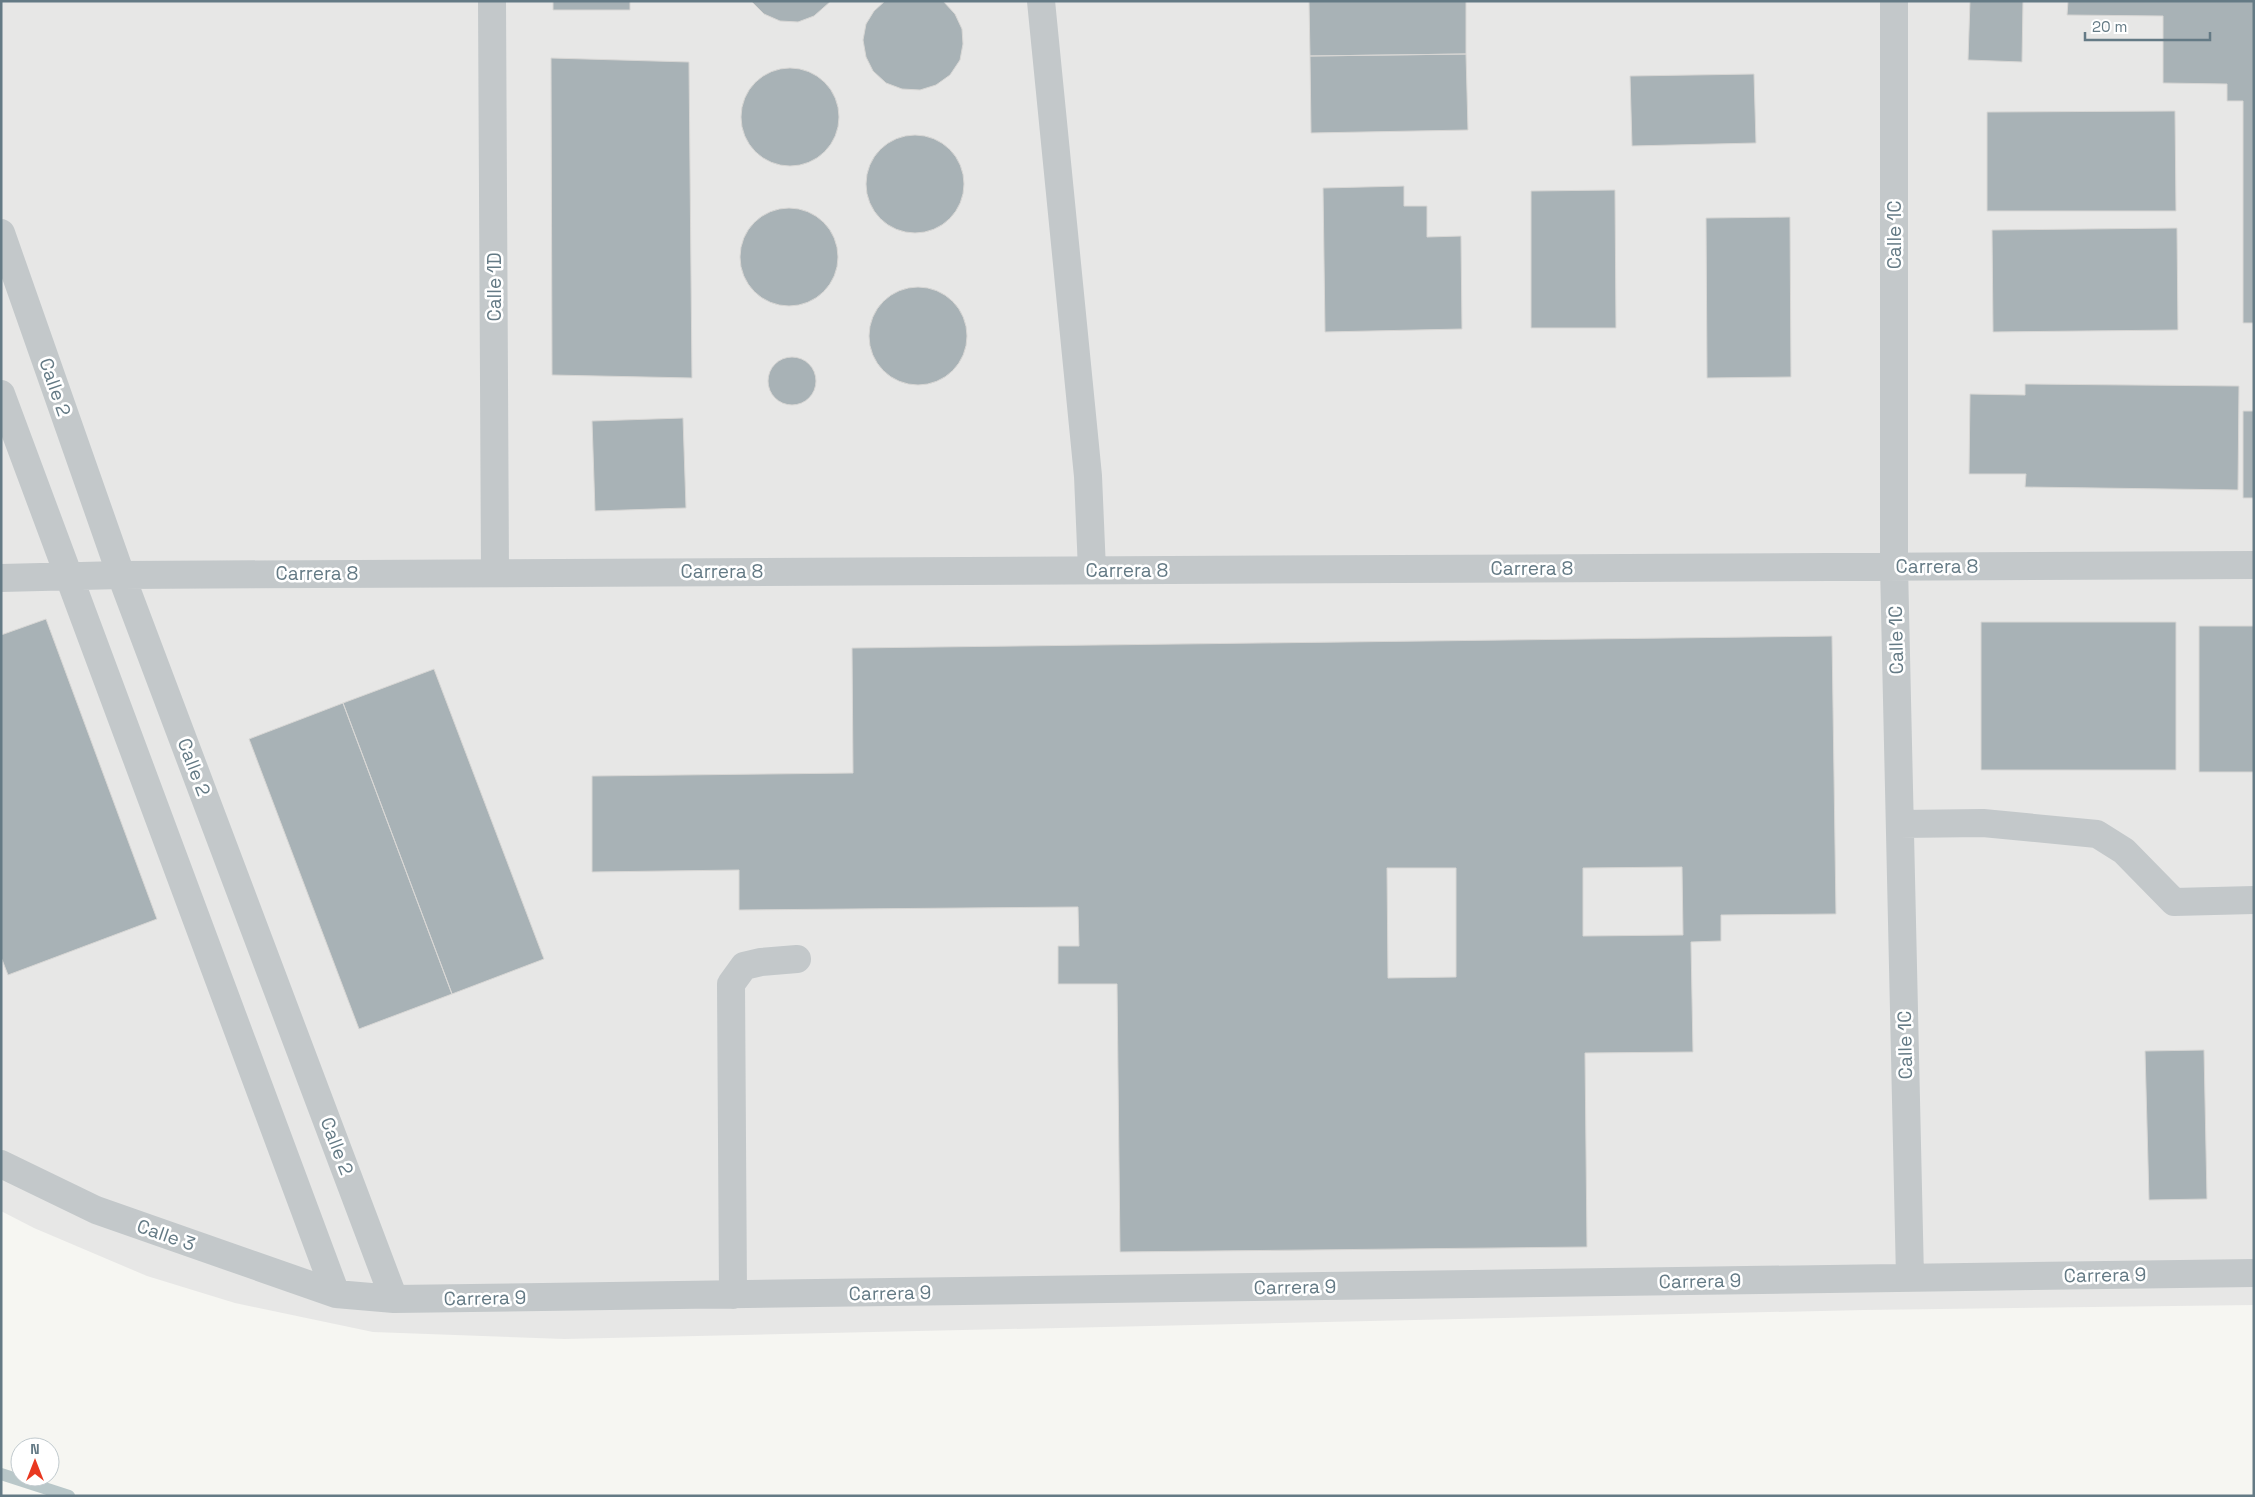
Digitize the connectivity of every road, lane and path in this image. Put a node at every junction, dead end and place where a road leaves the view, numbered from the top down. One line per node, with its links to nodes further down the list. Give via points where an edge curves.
1 (492, 1): 9 (street, Calle 1D)
2 (1041, 1): 8 (street, via 1088,476)
3 (1894, 1): 7 (street, Calle 1C)
4 (1, 233): 10 (street, Calle 2)
5 (2, 398): 11 (street)
6 (2254, 565): 7 (street, Carrera 8)
7 (1894, 566): 8 (street, Carrera 8); 13 (street, Calle 1C)
8 (1092, 570): 9 (street, Carrera 8)
9 (495, 572): 10 (street, Carrera 8)
10 (121, 575): 11 (street, Carrera 8); 21 (street, Calle 2)
11 (68, 576): 12 (street, Carrera 8); 19 (street)
12 (1, 578)
13 (1900, 824): 14 (street, via 1983,823 2097,834 2124,851 2174,902); 18 (street, Calle 1C)
14 (2254, 900)
15 (797, 959): 20 (street, via 744,966 731,984)
16 (1, 1164): 19 (street, Calle 3, via 96,1210)
17 (2254, 1273): 18 (street, Carrera 9)
18 (1910, 1278): 20 (street, Carrera 9)
19 (336, 1294): 21 (street, Carrera 9)
20 (733, 1295): 21 (street, Carrera 9)
21 (394, 1299)

